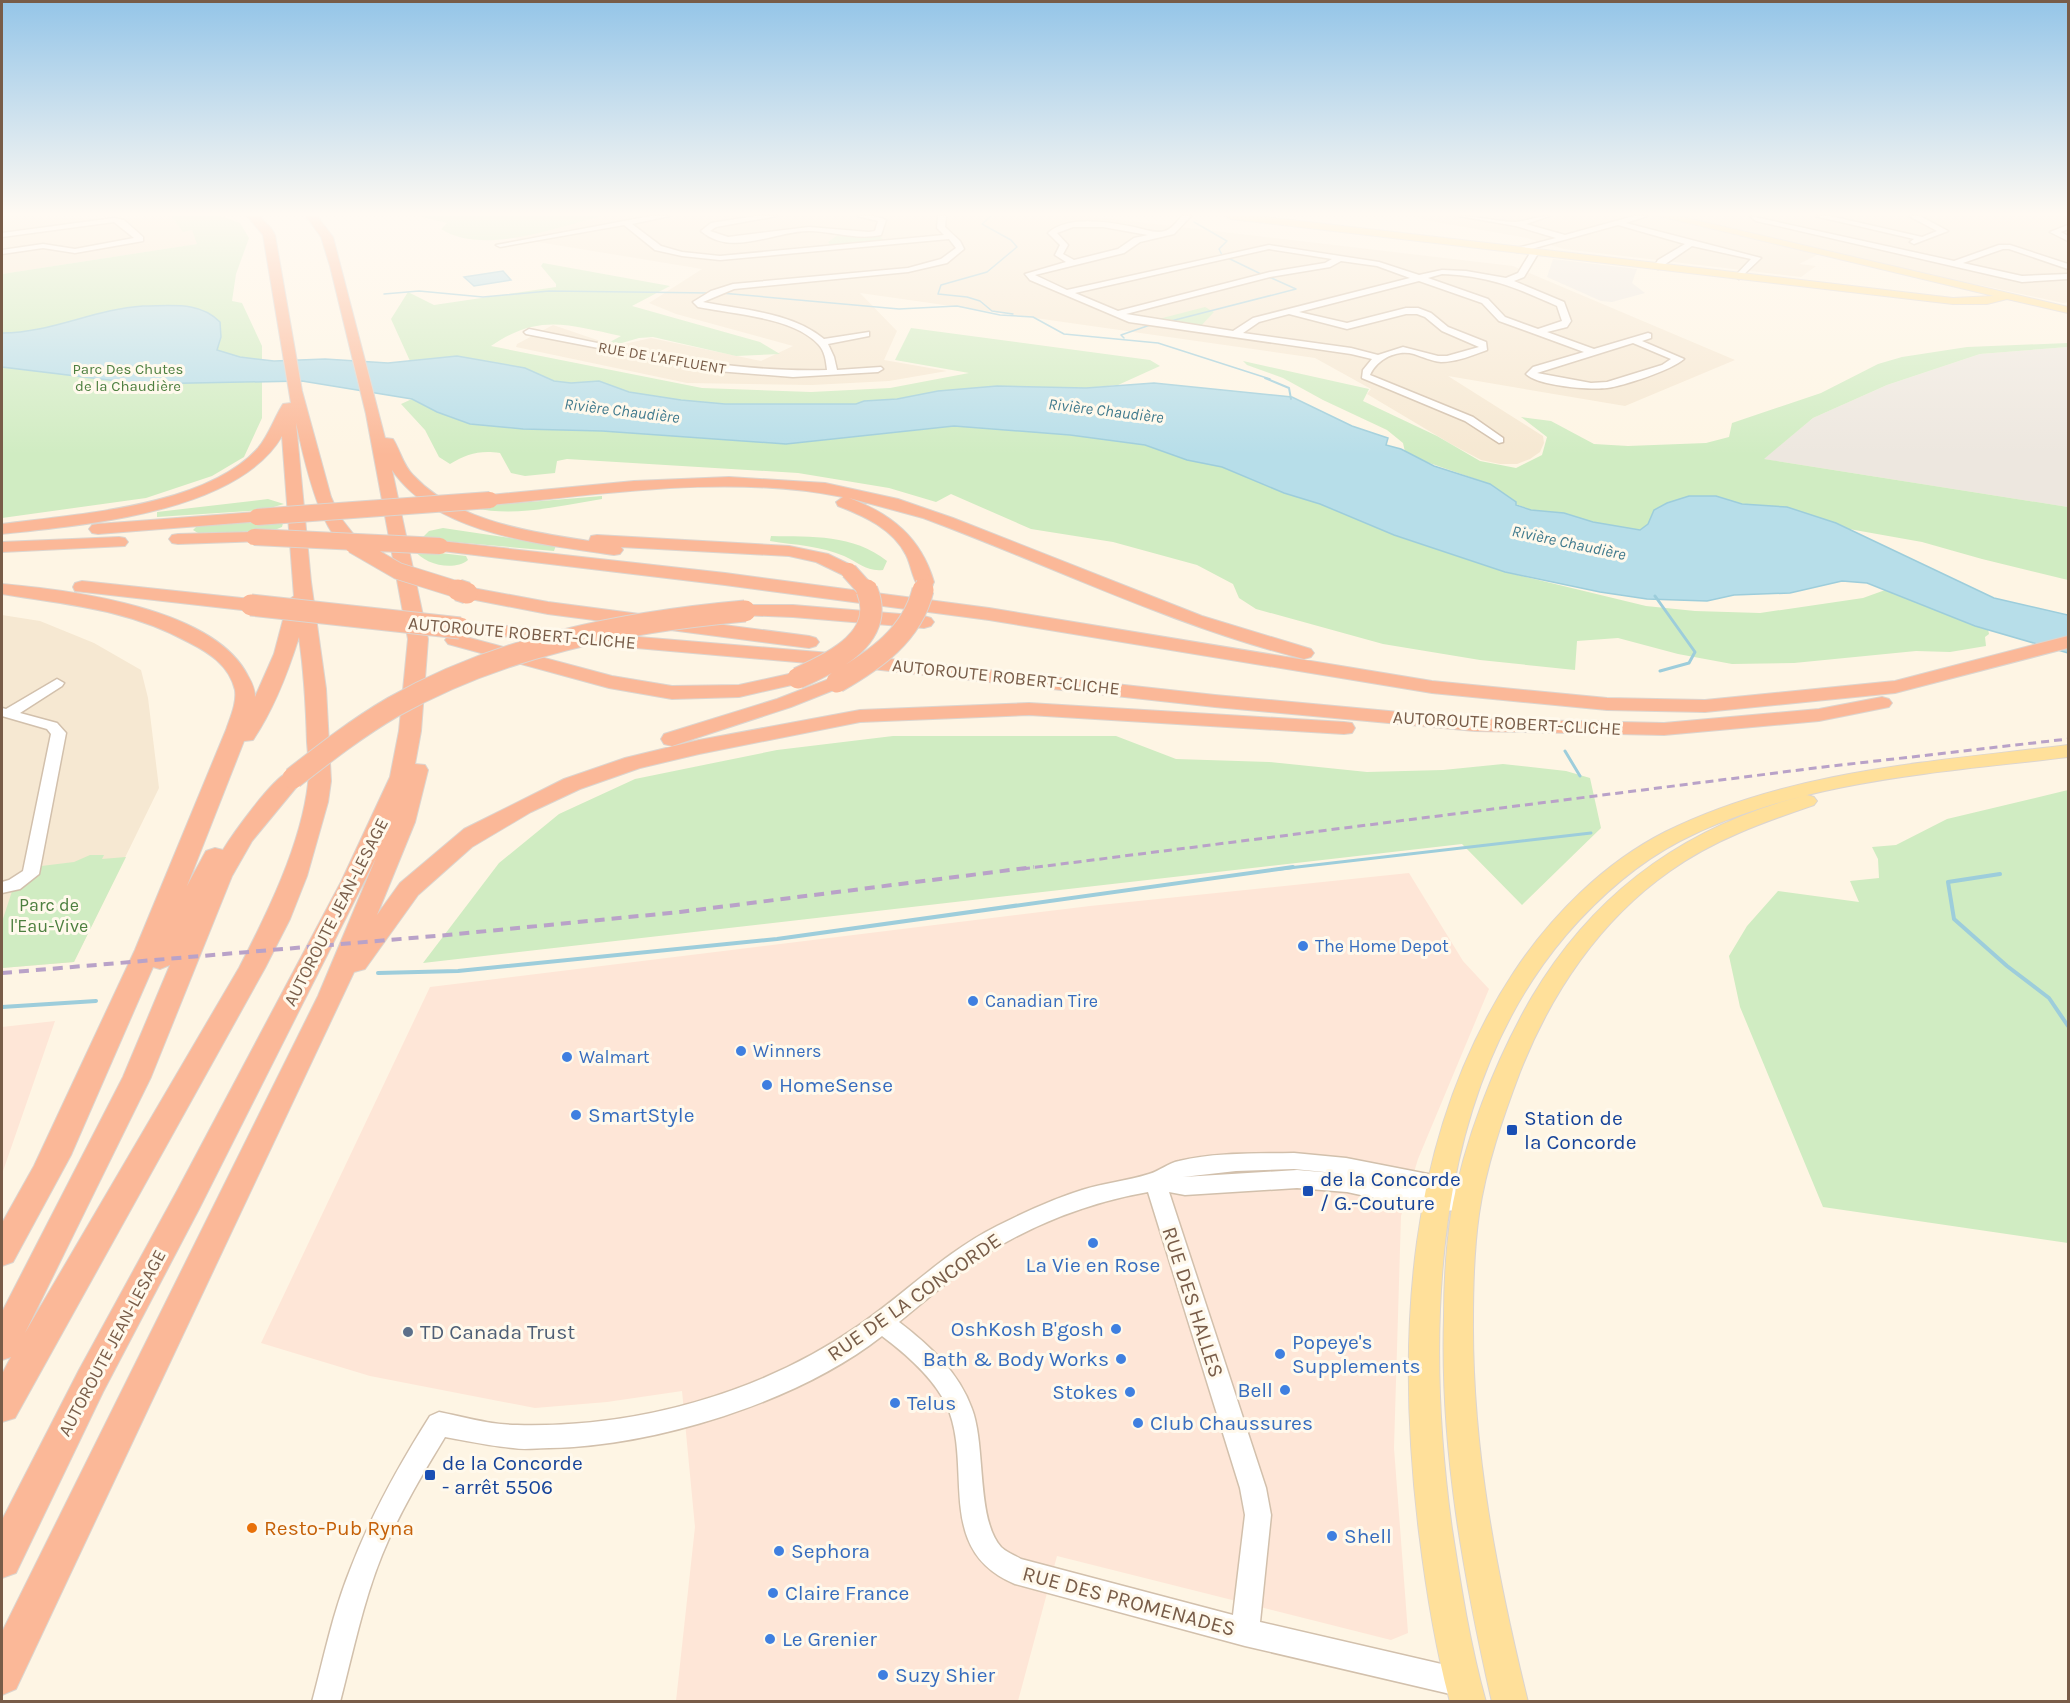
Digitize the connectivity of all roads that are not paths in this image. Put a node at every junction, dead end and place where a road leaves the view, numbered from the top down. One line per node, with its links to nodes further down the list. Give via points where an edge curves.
1 (280, 295): 26 (highway)
2 (342, 295): 27 (highway, AUTOROUTE JEAN-LESAGE)
3 (709, 295): 21 (street, via 697,302 789,325)
4 (1075, 295): 14 (street)
5 (1189, 295): 14 (street)
6 (1348, 295): 13 (street)
7 (1469, 295): 16 (street, via 1491,305 1502,319)
8 (1542, 295): 16 (street, via 1561,304 1567,321)
9 (1906, 295): 11 (main road)
10 (2007, 296): 11 (main road); 12 (main road)
11 (1987, 301): 12 (main road)
12 (2068, 310)
13 (1290, 311): 18 (street, via 1250,323); 23 (street, via 1347,326 1418,311 1445,329 1485,346 1445,359 1410,350)
14 (1115, 314): 18 (street)
15 (529, 332): 25 (street, RUE DE L'AFFLUENT, via 705,369)
16 (1538, 332): 22 (street)
17 (866, 334): 21 (street)
18 (1234, 335): 23 (street)
19 (1648, 336): 20 (street)
20 (1632, 340): 22 (street); 22 (street, via 1679,359 1601,386 1531,374 1536,369)
21 (823, 342): 25 (street)
22 (1593, 352)
23 (1379, 358): 29 (street, via 1366,369 1368,379 1469,419)
24 (878, 369): 25 (street, RUE DE L'AFFLUENT)
25 (832, 373)
26 (295, 391): 28 (highway); 47 (highway, bridge, via 332,518 353,545 398,571 467,593 548,608)
27 (370, 405): 31 (highway, via 406,479 431,499); 40 (highway, AUTOROUTE JEAN-LESAGE)
28 (287, 409): 32 (highway, via 261,456 205,488 128,510); 36 (highway)
29 (1499, 440)
30 (522, 497): 33 (highway, bridge); 46 (highway, via 719,480 829,489 935,516 1206,624 1339,661 1450,682 1531,691 1623,699); 54 (highway, bridge, via 719,484 805,492 854,506 892,527 920,561 925,582 917,610 899,638 837,682 784,703 592,764 505,808)
31 (467, 517): 38 (highway, via 549,540); 39 (highway, bridge, via 575,538 789,551 822,558 860,579 871,596 873,614 863,635 829,664 798,678 719,693 651,690 589,678)
32 (2, 529)
33 (2, 537)
34 (2, 547): 38 (highway, AUTOROUTE ROBERT-CLICHE, bridge, via 254,537 440,546)
35 (2, 580): 39 (highway, bridge, via 168,595)
36 (302, 582): 53 (highway, via 295,622 266,699); 64 (highway, via 316,689 320,781 295,876 252,968)
37 (2, 589): 53 (highway, via 85,601 154,618 217,649 233,665 245,690 244,709)
38 (989, 614): 44 (highway, AUTOROUTE ROBERT-CLICHE)
39 (458, 634): 47 (highway, AUTOROUTE ROBERT-CLICHE, via 854,661)
40 (418, 639): 56 (highway, via 425,674 424,742 403,822); 65 (highway, AUTOROUTE JEAN-LESAGE, via 410,731 401,777 376,835)
41 (2068, 642): 43 (highway)
42 (2068, 656): 43 (highway)
43 (1998, 668): 46 (highway, AUTOROUTE ROBERT-CLICHE, via 1894,687); 49 (highway, AUTOROUTE ROBERT-CLICHE, via 1893,701 1819,715)
44 (1337, 673): 46 (highway, AUTOROUTE ROBERT-CLICHE, via 1499,695 1607,704 1705,706); 52 (highway, bridge, via 934,622 803,611 672,617 548,643 492,661 400,703 339,741)
45 (57, 684): 48 (street)
46 (1741, 701)
47 (1278, 705): 49 (highway, AUTOROUTE ROBERT-CLICHE, via 1475,725)
48 (5, 713): 55 (street, via 52,726 59,733 31,874 24,881)
49 (1664, 729): 54 (highway, via 1619,736 1516,737 1029,710 860,716 633,763 523,807)
50 (2068, 751): 59 (main road, via 1857,779 1764,799 1698,825 1639,857 1575,909 1521,978 1476,1062 1460,1104)
51 (2068, 760): 60 (main road, via 1868,788 1806,801 1751,819 1661,867 1584,939 1532,1018 1507,1071)
52 (293, 778): 57 (highway, via 233,833 211,861); 63 (highway, via 243,838 220,876 137,1077)
53 (205, 812): 57 (highway, via 148,950)
54 (459, 844): 56 (highway, via 409,889)
55 (2, 887)
56 (331, 996): 67 (highway)
57 (48, 1169): 61 (highway)
58 (1155, 1182): 59 (street, RUE DE LA CONCORDE, via 1185,1186 1297,1179); 62 (street, RUE DE LA CONCORDE, via 1082,1199 1004,1233 970,1253); 66 (street, RUE DES HALLES, via 1253,1488 1258,1515)
59 (1436, 1194): 60 (street, RUE DE LA CONCORDE); 68 (main road, via 1424,1302 1422,1405 1431,1507)
60 (1467, 1201): 70 (main road, via 1458,1307 1461,1408 1470,1511)
61 (2, 1252)
62 (881, 1322): 66 (street, RUE DES PROMENADES, via 900,1334 936,1372 960,1408 974,1509 992,1556 1015,1570); 69 (street, RUE DE LA CONCORDE, via 801,1374 704,1412 672,1420 590,1434 514,1437 439,1424 374,1542)
63 (2, 1345)
64 (2, 1406)
65 (2, 1558)
66 (1245, 1632): 68 (street, RUE DES PROMENADES)
67 (2, 1675)
68 (1465, 1692)
69 (326, 1701)
70 (1510, 1701)

